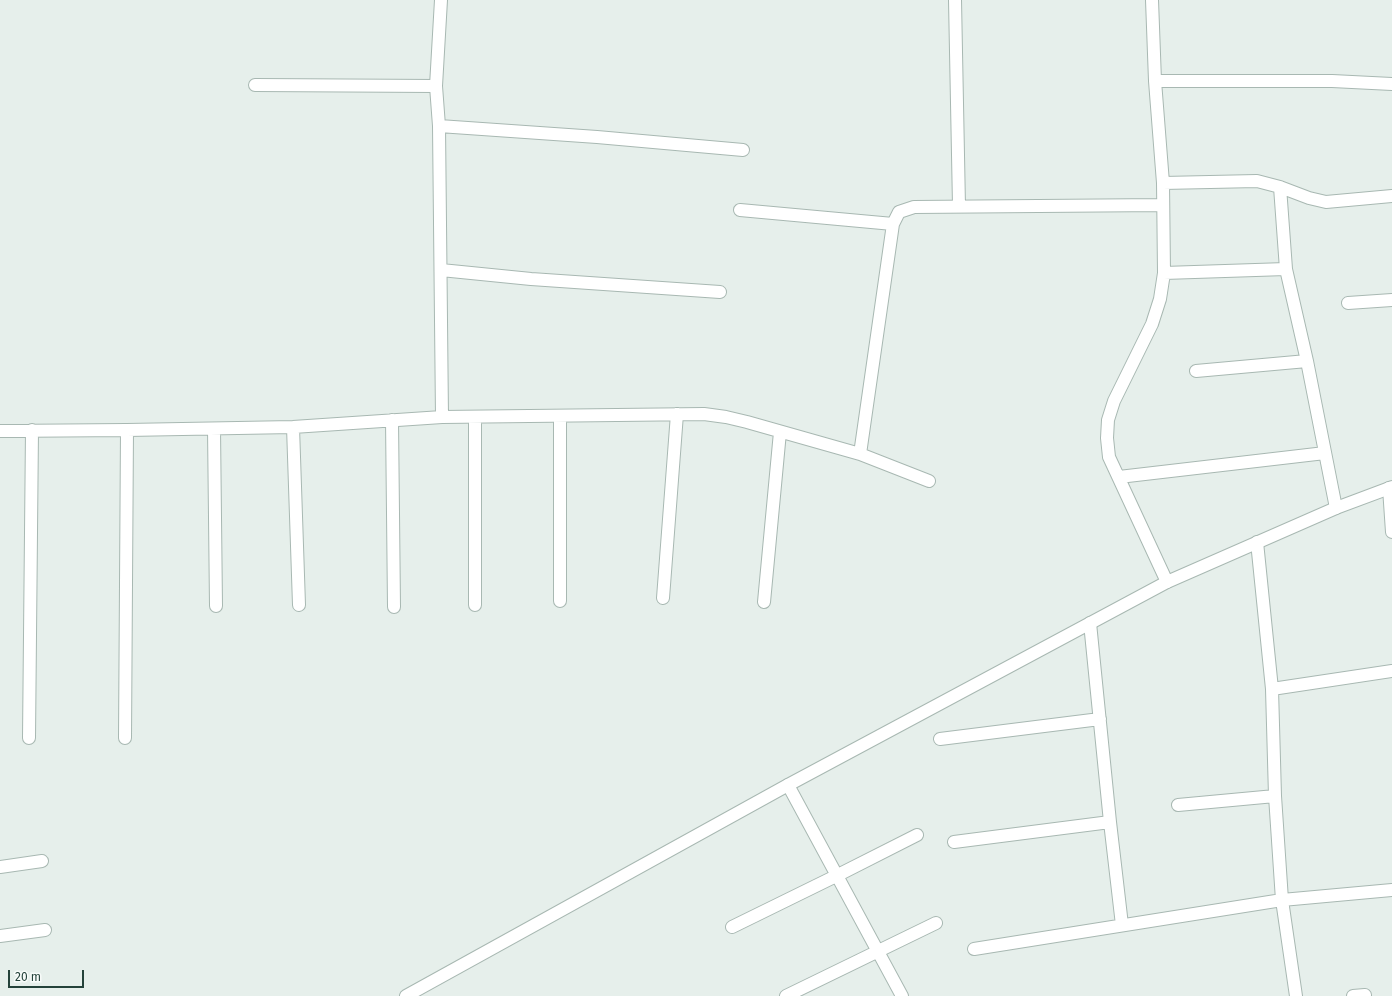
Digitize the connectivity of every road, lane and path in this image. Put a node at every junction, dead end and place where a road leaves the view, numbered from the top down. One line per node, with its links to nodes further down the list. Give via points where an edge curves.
1 (441, 0): 7 (street)
2 (955, 0): 14 (street)
3 (1152, 0): 4 (street)
4 (1155, 81): 5 (street, via 1332,81); 10 (street)
5 (1392, 84)
6 (255, 85): 7 (street)
7 (436, 86): 8 (street)
8 (439, 126): 9 (street); 18 (street)
9 (743, 150)
10 (1163, 183): 11 (street, via 1257,180); 13 (street)
11 (1280, 187): 12 (street, via 1326,202); 17 (street)
12 (1392, 196)
13 (1163, 205): 14 (street); 19 (street)
14 (959, 206): 16 (street, via 914,207 899,212)
15 (740, 210): 16 (street)
16 (893, 224): 37 (street)
17 (1286, 269): 19 (street); 23 (street)
18 (442, 270): 20 (street); 27 (street)
19 (1164, 273): 38 (street, via 1160,299 1152,324 1114,401 1108,420 1109,457)
20 (720, 292)
21 (1392, 300): 22 (street)
22 (1348, 303)
23 (1307, 361): 24 (street); 36 (street)
24 (1196, 371)
25 (678, 414): 26 (street); 35 (street, via 726,417); 45 (street)
26 (560, 416): 28 (street); 46 (street)
27 (442, 417): 28 (street); 29 (street)
28 (475, 417): 49 (street)
29 (392, 420): 30 (street); 51 (street)
30 (293, 427): 31 (street); 48 (street)
31 (214, 428): 34 (street); 50 (street)
32 (0, 430): 33 (street)
33 (32, 430): 34 (street); 56 (street)
34 (127, 430): 57 (street)
35 (780, 432): 37 (street); 47 (street)
36 (1325, 453): 38 (street); 41 (street)
37 (860, 454): 39 (street)
38 (1119, 477): 44 (street)
39 (929, 481)
40 (1390, 488): 41 (street); 42 (street)
41 (1336, 508): 43 (street)
42 (1392, 532)
43 (1257, 542): 44 (street); 54 (street)
44 (1167, 582): 52 (street)
45 (663, 598)
46 (560, 601)
47 (764, 602)
48 (299, 604)
49 (475, 605)
50 (216, 606)
51 (394, 607)
52 (1090, 623): 55 (street); 59 (street)
53 (1392, 671): 54 (street)
54 (1272, 689): 60 (street)
55 (1100, 719): 58 (street); 62 (street)
56 (29, 738)
57 (125, 738)
58 (940, 739)
59 (788, 785): 67 (street); 77 (street)
60 (1275, 796): 61 (street); 69 (street)
61 (1178, 805)
62 (1110, 822): 64 (street); 71 (street)
63 (917, 834): 67 (street)
64 (954, 842)
65 (42, 861): 66 (street)
66 (0, 867)
67 (838, 876): 72 (street); 76 (street)
68 (1392, 890): 69 (street)
69 (1282, 900): 71 (street); 80 (street)
70 (936, 923): 76 (street)
71 (1122, 925): 75 (street)
72 (732, 928)
73 (45, 930): 74 (street)
74 (0, 936)
75 (974, 949)
76 (879, 951): 78 (street); 79 (street)
77 (406, 996)
78 (786, 996)
79 (902, 996)
80 (1296, 996)

